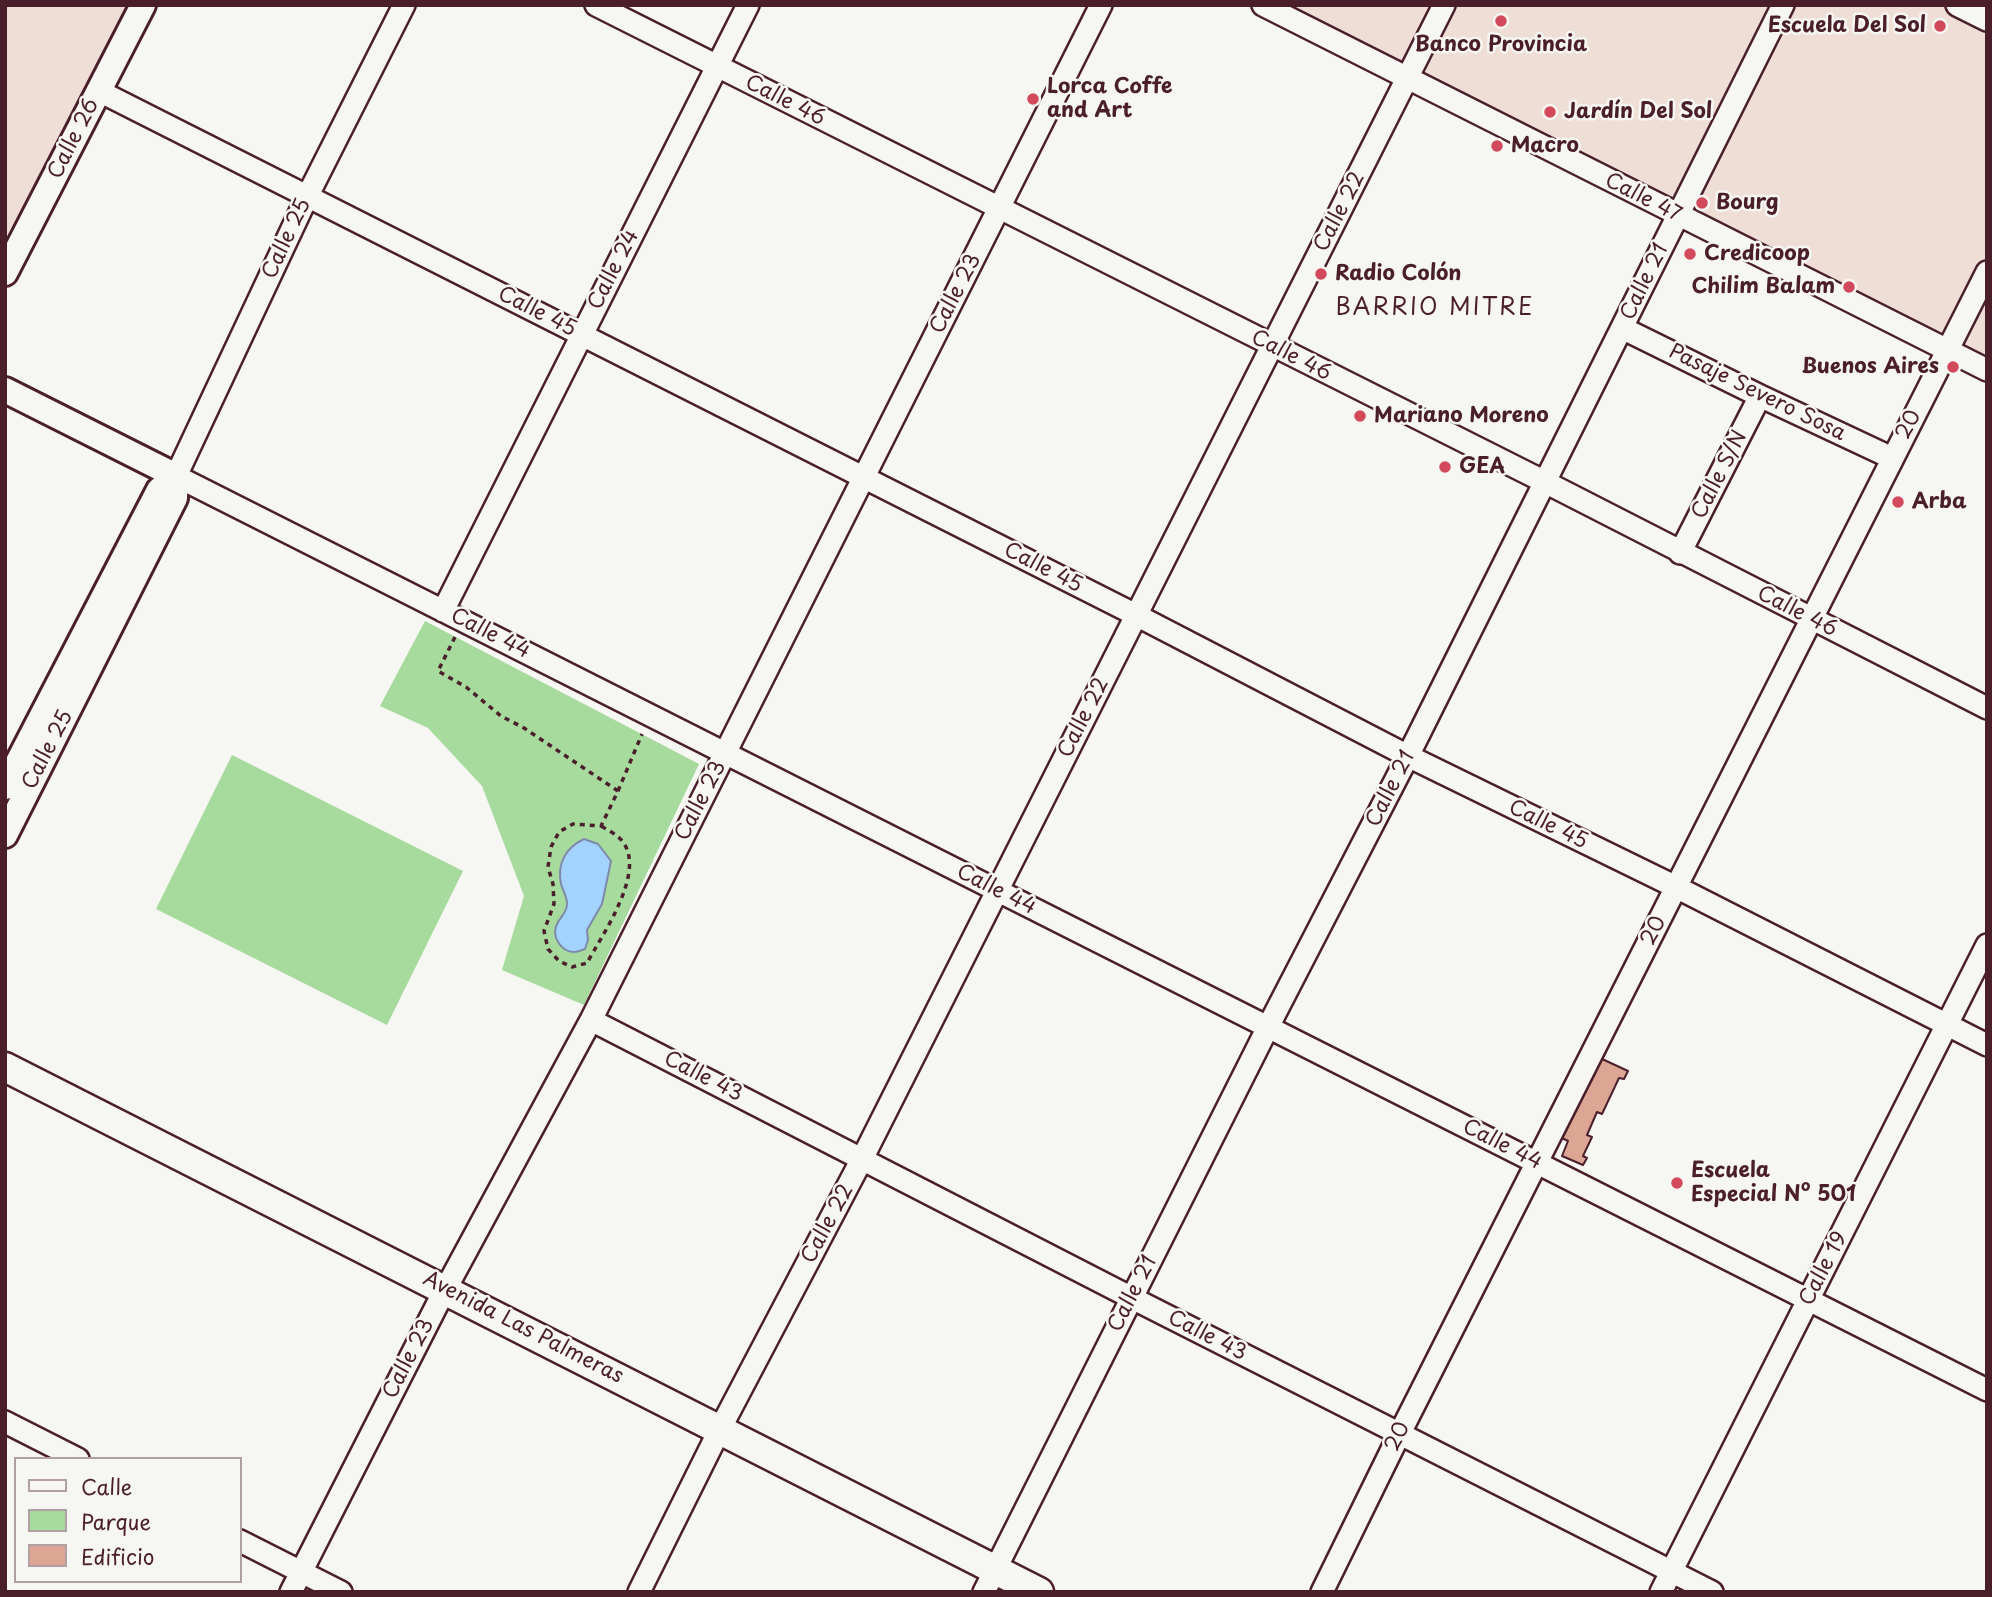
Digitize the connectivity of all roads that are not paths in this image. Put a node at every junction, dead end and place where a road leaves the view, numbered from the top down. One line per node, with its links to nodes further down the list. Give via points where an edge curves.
1 (143, 5): 13 (street, Calle 26)
2 (404, 5): 14 (street, Calle 25)
3 (596, 5): 11 (street, Calle 46)
4 (748, 5): 11 (street, Calle 24)
5 (1101, 5): 15 (street, Calle 23)
6 (1263, 5): 12 (street, Calle 47)
7 (1444, 5): 12 (street, Calle 22)
8 (1783, 5): 16 (street, Calle 21)
9 (1957, 5): 10 (street)
10 (1987, 20)
11 (717, 66): 15 (street, Calle 46); 20 (street, Calle 24)
12 (1407, 78): 16 (street, Calle 47); 21 (street, Calle 22)
13 (99, 91): 14 (street, Calle 45); 18 (street, Calle 26)
14 (307, 197): 20 (street, Calle 45); 27 (street, Calle 25)
15 (999, 209): 21 (street, Calle 46); 28 (street, Calle 23)
16 (1677, 215): 19 (street, Calle 21); 22 (street, Calle 47)
17 (1987, 272): 22 (street, 20)
18 (5, 274)
19 (1622, 328): 25 (street, Pasaje Severo Sosa); 29 (street, Calle 21)
20 (581, 335): 28 (street, Calle 45); 31 (street, Calle 24)
21 (1272, 347): 29 (street, Calle 46); 32 (street, Calle 22)
22 (1947, 350): 23 (street, Calle 47); 26 (street, 20)
23 (1987, 370)
24 (5, 390): 27 (street, Calle 44)
25 (1760, 397): 26 (street, Pasaje Severo Sosa); 30 (street, Calle S/N)
26 (1892, 458): 33 (street, 20)
27 (176, 476): 31 (street, Calle 44); 37 (street, Calle 25, via 159,490); 38 (street, Calle 25, via 175,498)
28 (864, 478): 32 (street, Calle 45); 35 (street, Calle 23)
29 (1545, 482): 30 (street, Calle 46); 36 (street, Calle 21)
30 (1680, 553): 33 (street, Calle 46)
31 (443, 611): 35 (street, Calle 44)
32 (1136, 615): 36 (street, Calle 45); 40 (street, Calle 22)
33 (1811, 619): 34 (street, Calle 46); 39 (street, 20)
34 (1987, 708)
35 (725, 753): 40 (street, Calle 44); 42 (street, Calle 23)
36 (1408, 756): 39 (street, Calle 45); 44 (street, Calle 21)
37 (5, 787)
38 (5, 835)
39 (1676, 887): 43 (street, Calle 45); 49 (street, 20)
40 (998, 890): 44 (street, Calle 44); 48 (street, Calle 22)
41 (1987, 945): 43 (street, Calle 19)
42 (591, 1020): 48 (street, Calle 43); 50 (street, Calle 23)
43 (1947, 1024): 45 (street, Calle 45); 52 (street, Calle 19)
44 (1268, 1027): 49 (street, Calle 44); 51 (street, Calle 21)
45 (1987, 1045)
46 (5, 1067): 50 (main road, Avenida Las Palmeras)
47 (5, 1087): 50 (main road, Avenida Las Palmeras)
48 (862, 1159): 51 (street, Calle 43); 56 (street, Calle 22)
49 (1537, 1163): 52 (street, Calle 44); 55 (street, 20)
50 (441, 1297): 56 (main road, Avenida Las Palmeras); 60 (street, Calle 23)
51 (1132, 1298): 55 (street, Calle 43); 61 (street, Calle 21)
52 (1808, 1300): 53 (street, Calle 44); 59 (street, Calle 19)
53 (1987, 1390)
54 (5, 1422): 57 (street)
55 (1400, 1433): 59 (street, Calle 43); 66 (street, 20)
56 (717, 1436): 61 (main road, Avenida Las Palmeras); 64 (street, Calle 22)
57 (74, 1457)
58 (242, 1542): 60 (street)
59 (1671, 1571): 67 (street, Calle 19); 68 (street, Calle 43)
60 (301, 1572): 62 (street, Calle 23); 63 (street)
61 (993, 1584): 65 (main road, Avenida Las Palmeras)
62 (292, 1592)
63 (341, 1592)
64 (639, 1592)
65 (1039, 1592)
66 (1322, 1592)
67 (1661, 1592)
68 (1712, 1592)

